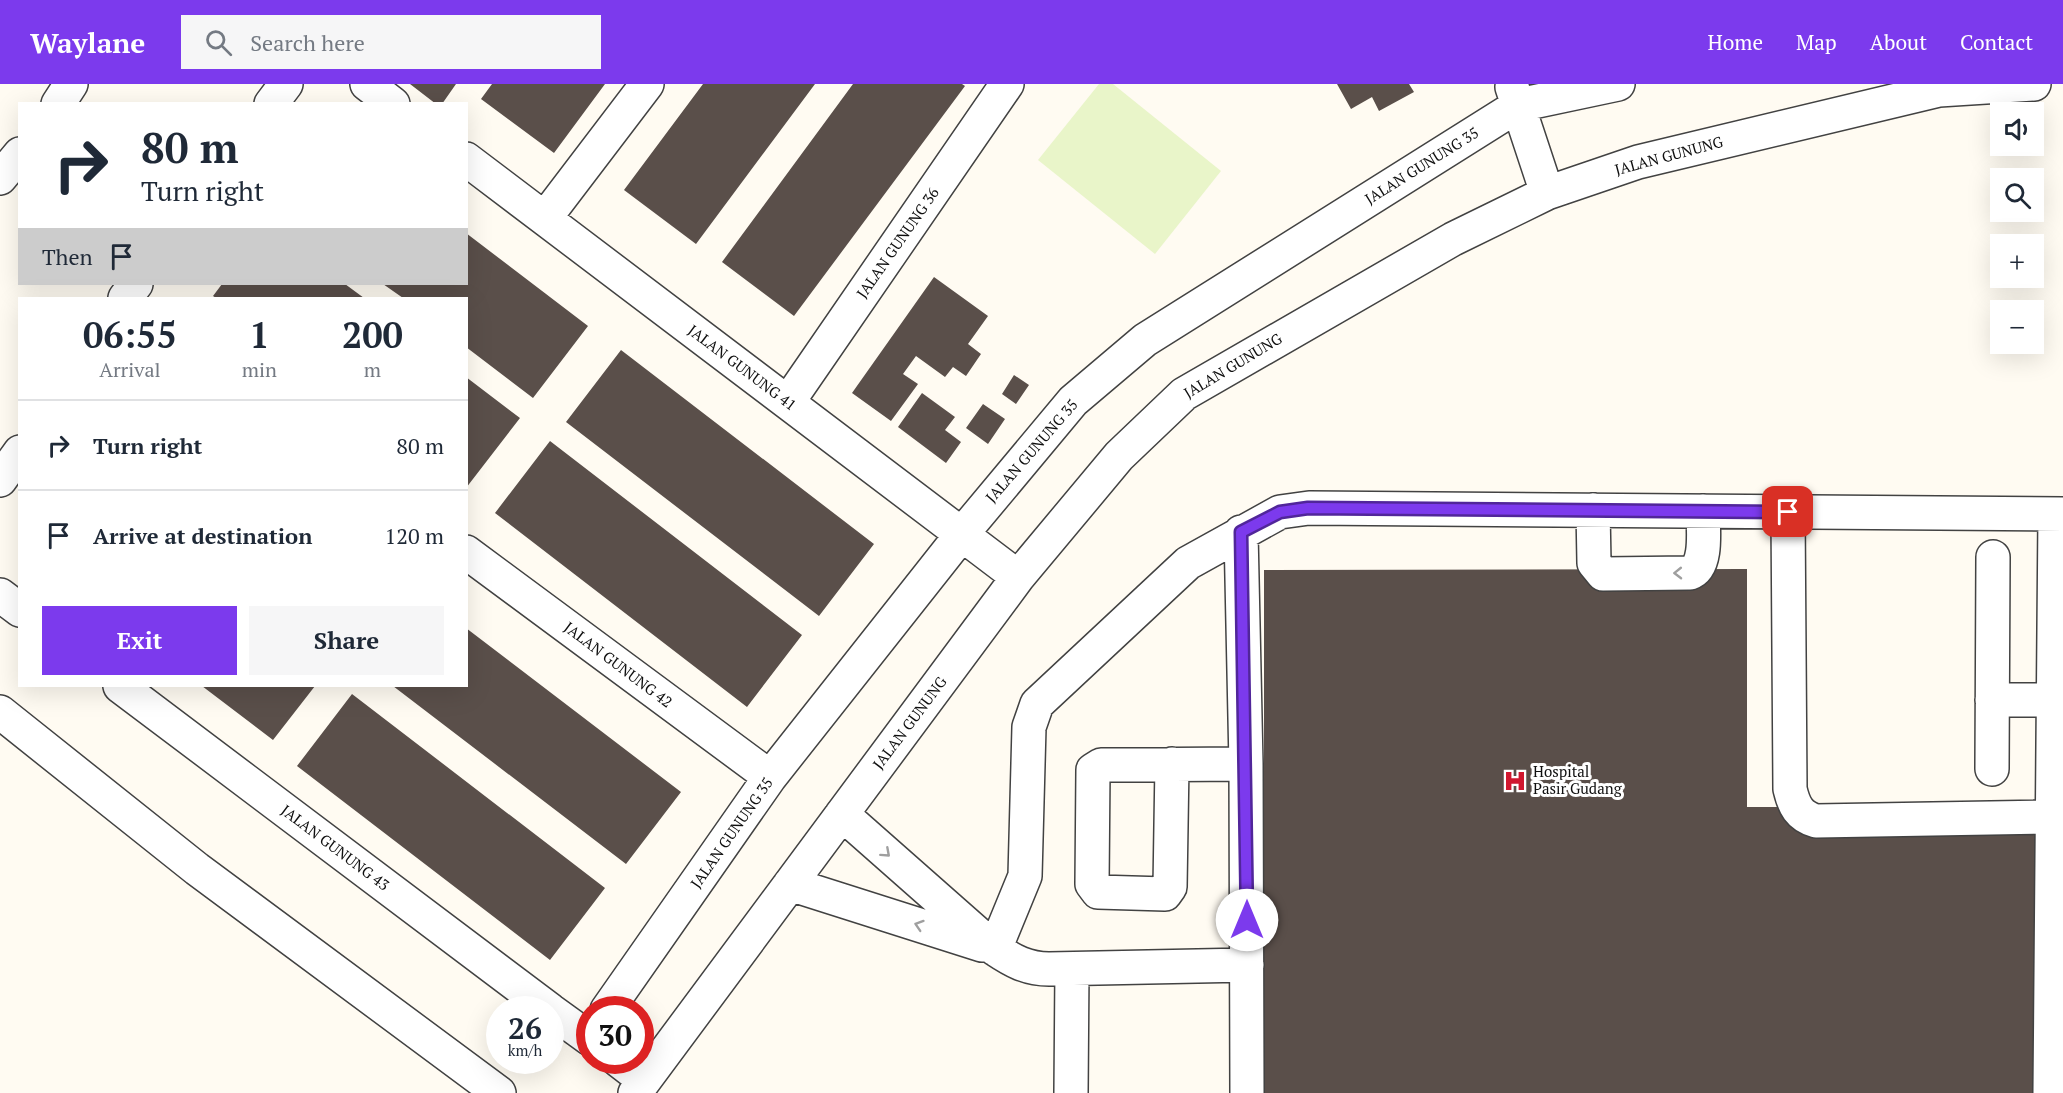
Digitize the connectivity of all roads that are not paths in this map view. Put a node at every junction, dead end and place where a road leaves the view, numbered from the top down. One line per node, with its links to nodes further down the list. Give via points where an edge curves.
1 (71, 84): 9 (street)
2 (286, 84): 10 (street)
3 (367, 84): 11 (street)
4 (647, 84): 16 (street)
5 (1007, 84): 19 (street, JALAN GUNUNG 36)
6 (1618, 84): 8 (street, JALAN GUNUNG 35)
7 (2034, 84): 15 (street, JALAN GUNUNG, via 1939,90 1638,162)
8 (1515, 94): 15 (street); 27 (street, JALAN GUNUNG 35, via 1145,340 1073,401)
9 (59, 102)
10 (273, 102)
11 (390, 102)
12 (18, 156): 14 (street)
13 (468, 160): 16 (street, JALAN GUNUNG 41)
14 (0, 178)
15 (1547, 193): 30 (street, JALAN GUNUNG, via 1453,239 1184,394 1119,456)
16 (545, 218): 19 (street, JALAN GUNUNG 41)
17 (135, 285): 18 (street)
18 (126, 297)
19 (788, 402): 27 (street, JALAN GUNUNG 41)
20 (18, 455): 21 (street)
21 (0, 480)
22 (1593, 510): 23 (street); 23 (street, one-way to 22, via 1701,562 1696,571 1603,574 1594,563); 26 (street, via 1308,508 1280,512)
23 (1703, 511): 24 (street)
24 (1788, 512): 25 (street); 42 (street, via 1790,789 1797,808 1806,818 1816,821)
25 (2059, 514): 35 (street)
26 (1241, 532): 38 (street); 44 (street, via 1188,563 1037,704 1029,727 1025,876)
27 (962, 534): 30 (street, JALAN GUNUNG 41); 40 (street, JALAN GUNUNG 35)
28 (468, 553): 40 (street, JALAN GUNUNG 42)
29 (1993, 557): 34 (street)
30 (1018, 577): 41 (street, JALAN GUNUNG)
31 (0, 596): 32 (street)
32 (18, 609)
33 (121, 687): 47 (street, JALAN GUNUNG 43)
34 (1992, 700): 35 (street); 39 (street)
35 (2054, 700): 42 (street)
36 (0, 712): 51 (street, via 198,869)
37 (1172, 764): 38 (street)
38 (1246, 764): 45 (street)
39 (1992, 769)
40 (770, 777): 48 (street, JALAN GUNUNG 35)
41 (842, 814): 43 (street, JALAN GUNUNG); 44 (street, one-way to 44)
42 (2053, 817): 54 (street)
43 (790, 884): 44 (street, one-way to 43); 50 (street, JALAN GUNUNG)
44 (995, 950): 46 (street, via 1033,969)
45 (1247, 965): 46 (street); 53 (street)
46 (1072, 969): 52 (street)
47 (531, 996)
48 (617, 996)
49 (629, 1074): 50 (street)
50 (640, 1087)
51 (499, 1093)
52 (1071, 1093)
53 (1247, 1093)
54 (2050, 1093)

